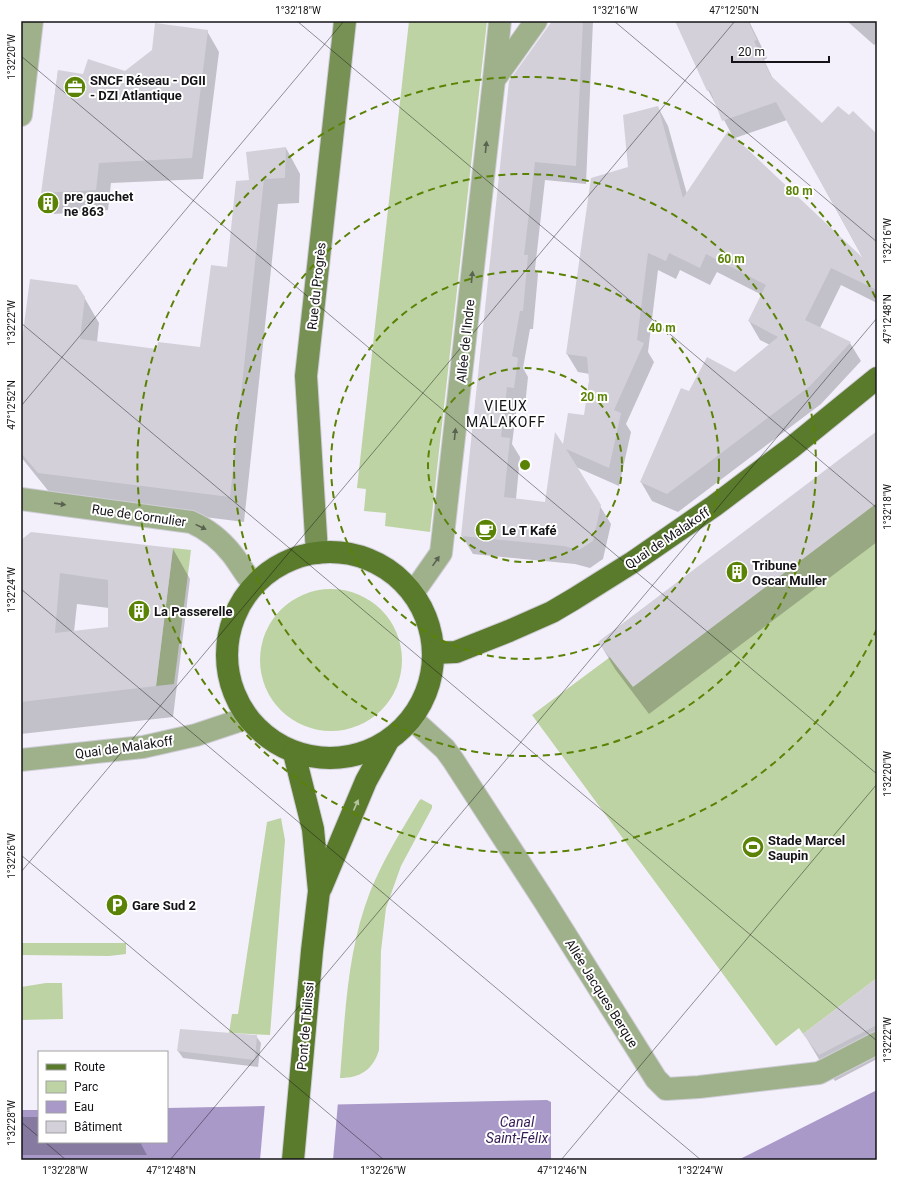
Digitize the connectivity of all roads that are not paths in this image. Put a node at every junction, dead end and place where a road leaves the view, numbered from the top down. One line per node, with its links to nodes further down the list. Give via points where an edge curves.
1 (345, 21): 9 (street, Rue du Progrès, via 306,376)
2 (500, 21): 5 (street, Allée de l'Indre)
3 (536, 21): 5 (street, Allée de l'Indre)
4 (28, 31): 6 (street)
5 (494, 80): 11 (street, Allée de l'Indre, one-way to 5, via 441,553)
6 (21, 115)
7 (877, 378): 12 (main road, Quai de Malakoff, via 714,506 574,599 552,612 456,652)
8 (21, 499): 10 (street, Rue de Cornulier, one-way to 10, via 190,522 205,528 224,544)
9 (317, 553): 10 (main road, via 295,558 274,568); 11 (main road, via 353,554 370,560 387,568)
10 (254, 584): 13 (main road, via 231,624 226,657 232,689)
11 (413, 593): 12 (main road, via 428,621)
12 (434, 653): 14 (main road, via 433,671 428,688 422,704)
13 (247, 718): 16 (main road, via 260,732); 17 (street, Quai de Malakoff, via 196,736 143,747)
14 (412, 719): 15 (main road); 19 (street, Allée Jacques Berque, via 449,754 656,1079 666,1089 818,1073)
15 (388, 741): 16 (main road, via 374,749 342,758 310,757); 18 (main road, Pont de Tbilissi, one-way to 15, via 366,781)
16 (294, 753): 18 (main road, Pont de Tbilissi, via 313,829)
17 (21, 760)
18 (319, 891): 20 (main road, Pont de Tbilissi)
19 (877, 1043)
20 (293, 1160)

